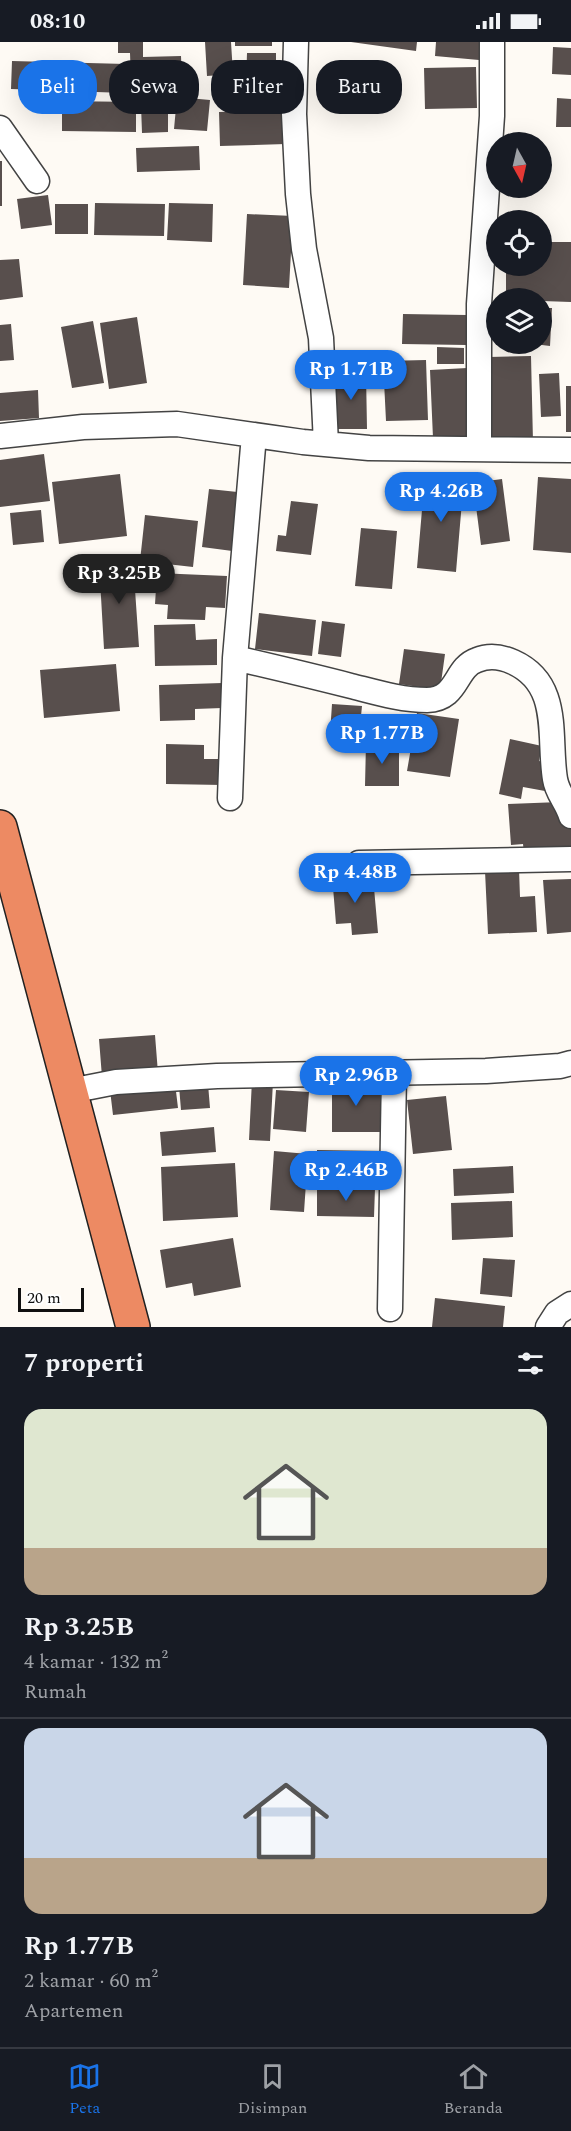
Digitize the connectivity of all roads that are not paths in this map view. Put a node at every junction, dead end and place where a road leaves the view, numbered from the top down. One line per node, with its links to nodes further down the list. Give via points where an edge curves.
1 (296, 42): 7 (street, via 298,194 321,338)
2 (492, 42): 8 (street, via 492,116 479,304)
3 (0, 128): 4 (street)
4 (37, 181)
5 (254, 435): 6 (street, via 149,424); 7 (street); 10 (street)
6 (0, 436)
7 (326, 444): 8 (street)
8 (479, 449): 9 (street)
9 (571, 450)
10 (235, 658): 11 (street); 12 (street, via 388,695 428,700 449,692 470,663 479,659 502,658 522,666 538,683 549,704 554,777)
11 (230, 798)
12 (571, 816)
13 (0, 827): 18 (highway)
14 (571, 859): 15 (street)
15 (360, 863)
16 (571, 1063): 17 (street, via 486,1071)
17 (394, 1073): 18 (street, via 217,1076 116,1082); 20 (street)
18 (70, 1091): 21 (highway)
19 (571, 1304): 22 (street, via 557,1313)
20 (390, 1309)
21 (133, 1327)
22 (548, 1327)

